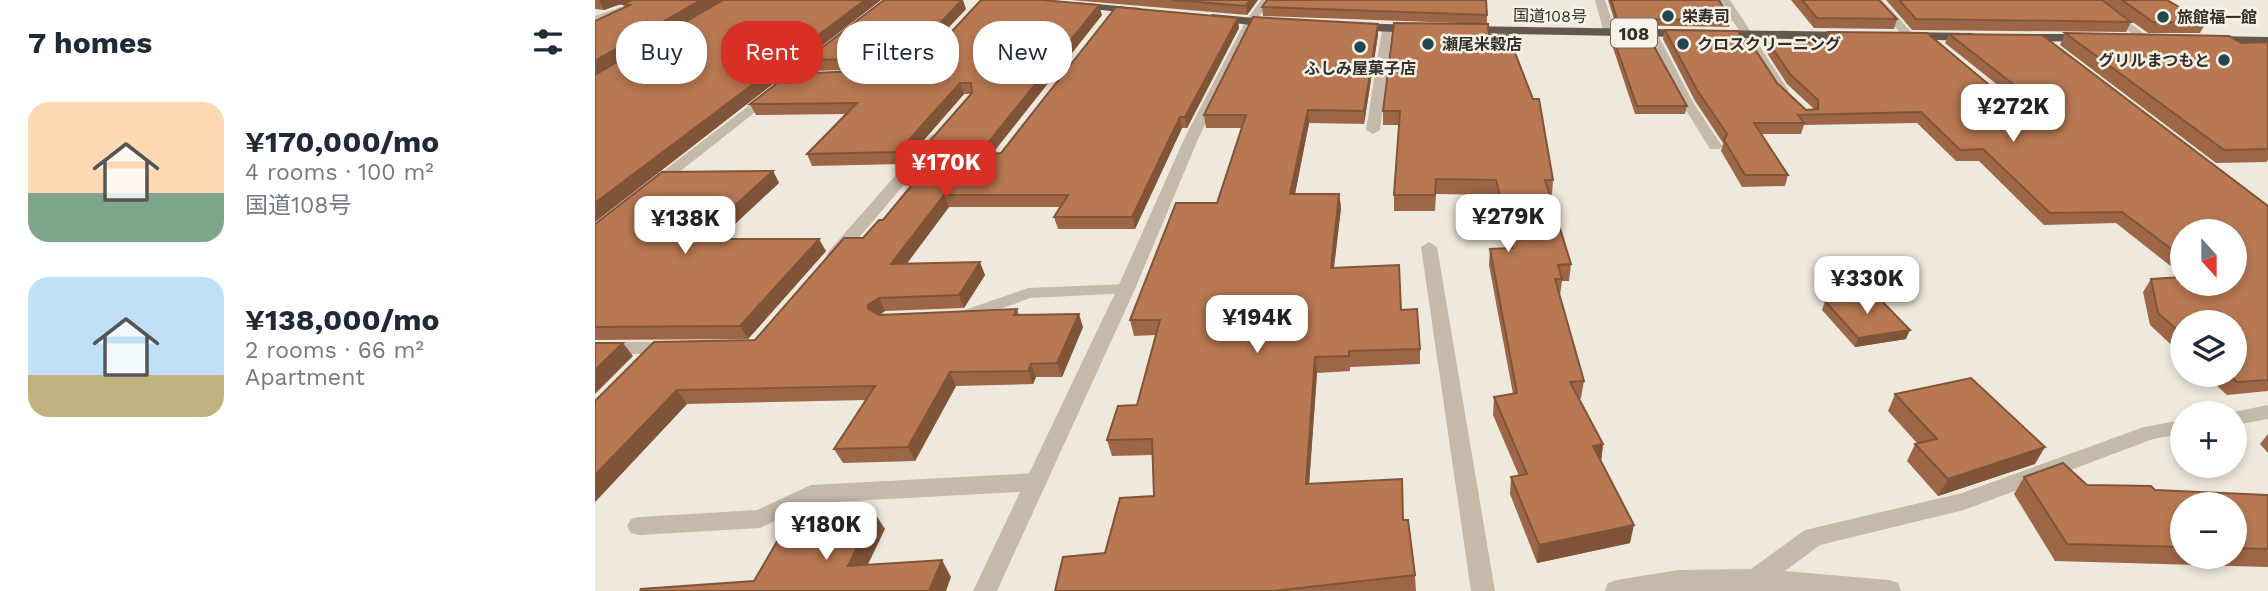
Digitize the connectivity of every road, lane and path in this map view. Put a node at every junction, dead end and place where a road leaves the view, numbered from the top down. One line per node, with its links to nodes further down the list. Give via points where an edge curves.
1 (652, 0): 12 (street)
2 (1266, 0): 13 (street)
3 (1600, 0): 19 (street)
4 (1725, 0): 21 (street)
5 (1875, 0): 24 (street)
6 (2091, 0): 27 (street)
7 (1065, 5): 8 (highway)
8 (1116, 8): 9 (highway); 11 (street)
9 (1156, 12)
10 (1196, 17): 13 (highway)
11 (1107, 19)
12 (595, 20)
13 (1250, 22): 14 (highway); 42 (street, via 1192,137)
14 (1285, 24)
15 (1333, 27): 16 (highway)
16 (1387, 29): 17 (highway); 37 (street)
17 (1431, 30)
18 (1445, 30): 19 (highway, 国道108号 / 108)
19 (1610, 33): 20 (highway, 国道108号 / 108)
20 (1651, 33): 21 (highway, 国道108号 / 108); 38 (street)
21 (1747, 35): 22 (highway, 国道108号 / 108); 35 (street)
22 (1868, 36)
23 (1896, 36): 24 (highway)
24 (1909, 36): 25 (highway)
25 (1927, 37): 26 (highway); 31 (street)
26 (2040, 38): 27 (highway); 33 (street)
27 (2152, 39)
28 (2204, 40): 29 (highway)
29 (2268, 41)
30 (837, 43): 32 (street)
31 (1947, 53)
32 (823, 54)
33 (2062, 55)
34 (783, 84): 39 (street)
35 (1789, 97)
36 (943, 130): 41 (street)
37 (1373, 130)
38 (1715, 146)
39 (639, 197)
40 (1429, 247): 55 (street)
41 (826, 265)
42 (1126, 289): 43 (street, via 1028,293 967,317); 51 (street)
43 (940, 318)
44 (595, 348): 45 (street)
45 (655, 348): 46 (street); 47 (street)
46 (692, 348)
47 (638, 366)
48 (2268, 412): 49 (street)
49 (2247, 416)
50 (2170, 429): 53 (street, via 1964,501 1813,537)
51 (1036, 482): 52 (street, via 811,494 760,519); 54 (street)
52 (639, 526)
53 (1756, 579): 56 (street, via 1678,581); 57 (street)
54 (985, 591)
55 (1483, 591)
56 (1617, 591)
57 (1889, 591)

